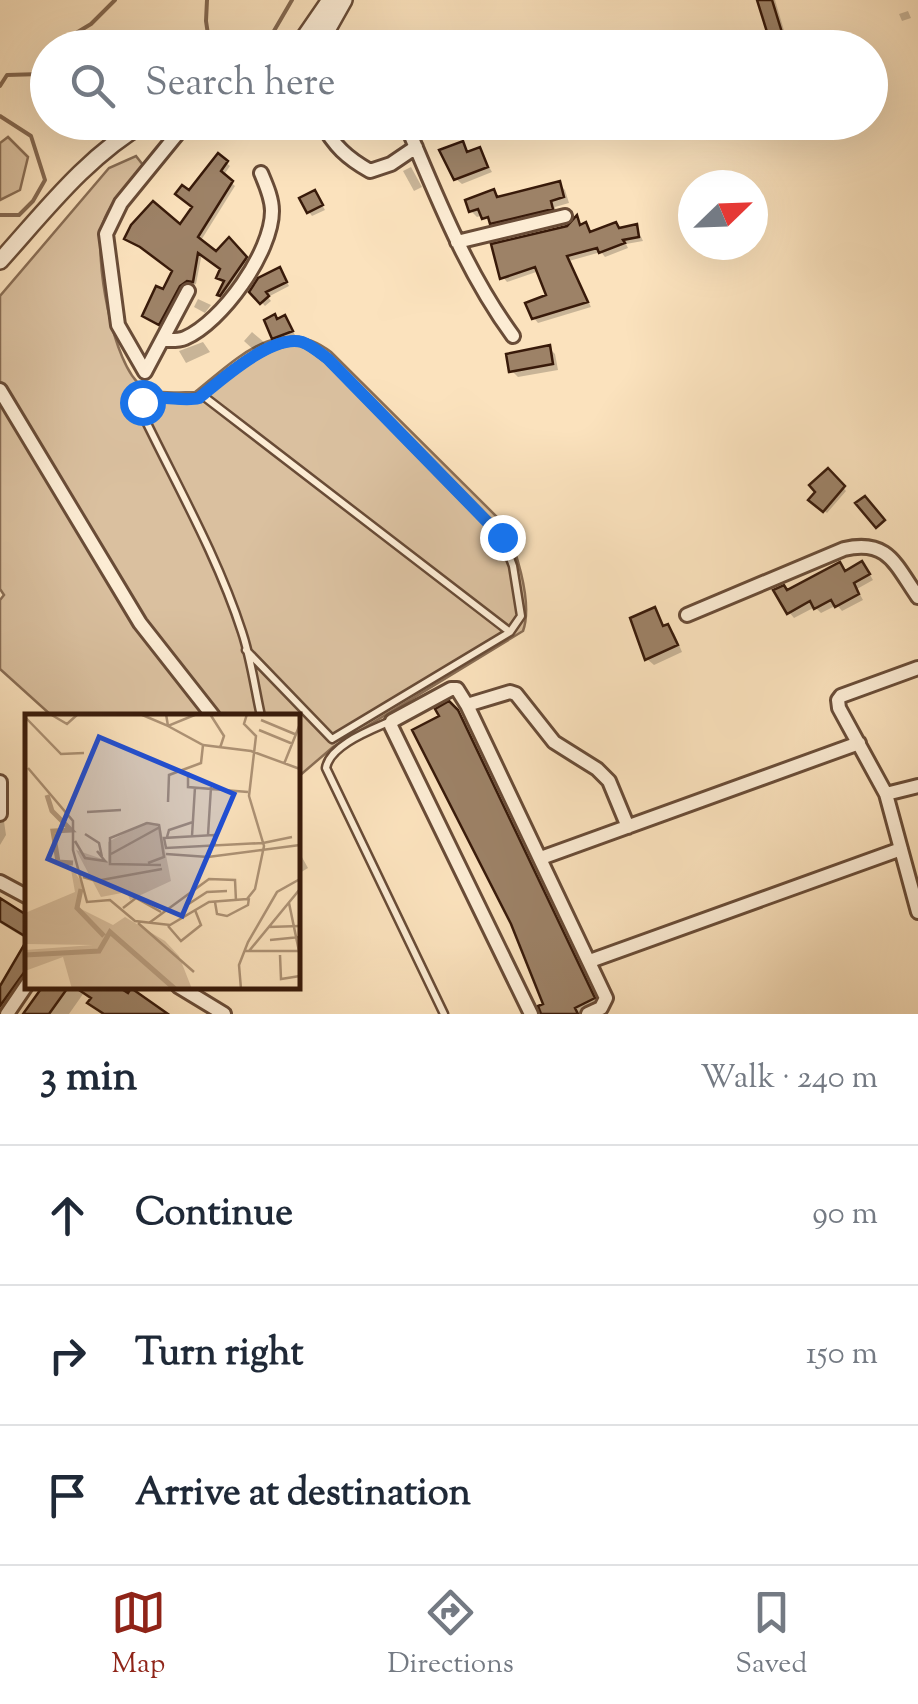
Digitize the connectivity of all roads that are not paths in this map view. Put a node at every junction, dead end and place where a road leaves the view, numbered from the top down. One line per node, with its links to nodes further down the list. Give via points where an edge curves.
1 (330, 0): 3 (street)
2 (344, 0): 4 (street)
3 (309, 30)
4 (327, 30)
5 (104, 140): 14 (street)
6 (119, 140): 15 (street)
7 (173, 140): 18 (street, via 121,204 106,234 118,325 145,372)
8 (331, 140): 10 (street, via 370,171)
9 (413, 140): 10 (street)
10 (416, 147): 13 (street)
11 (261, 173): 18 (street, via 272,211 240,288 198,332)
12 (564, 216): 13 (street)
13 (457, 242): 17 (street)
14 (0, 244)
15 (0, 261)
16 (188, 291): 18 (street)
17 (513, 336)
18 (162, 340)
19 (0, 390): 27 (street, via 140,622)
20 (202, 395): 23 (lane); 23 (lane, via 286,342 300,342 328,359 502,537 521,616); 24 (lane, via 149,398 141,411 213,559)
21 (918, 596): 22 (street, via 878,547 864,544)
22 (687, 615)
23 (510, 632): 24 (lane, via 332,738)
24 (246, 650): 28 (lane)
25 (918, 668): 30 (street, via 841,696 838,708)
26 (467, 705): 29 (street, via 454,688); 35 (street, via 516,694 554,742 609,781); 37 (street)
27 (211, 714)
28 (261, 714)
29 (392, 721): 46 (lane, via 330,756 326,768); 47 (street)
30 (859, 743): 33 (street); 35 (street)
31 (0, 782): 34 (street)
32 (918, 786): 33 (street)
33 (886, 794): 36 (street)
34 (0, 814)
35 (628, 827): 37 (street)
36 (901, 849): 40 (street); 41 (street)
37 (541, 858): 41 (street)
38 (0, 882): 39 (street)
39 (25, 895)
40 (918, 912)
41 (590, 960): 48 (street, via 606,1004)
42 (25, 987): 44 (street)
43 (183, 989): 45 (street)
44 (7, 1014)
45 (224, 1014)
46 (444, 1014)
47 (532, 1014)
48 (588, 1014)

